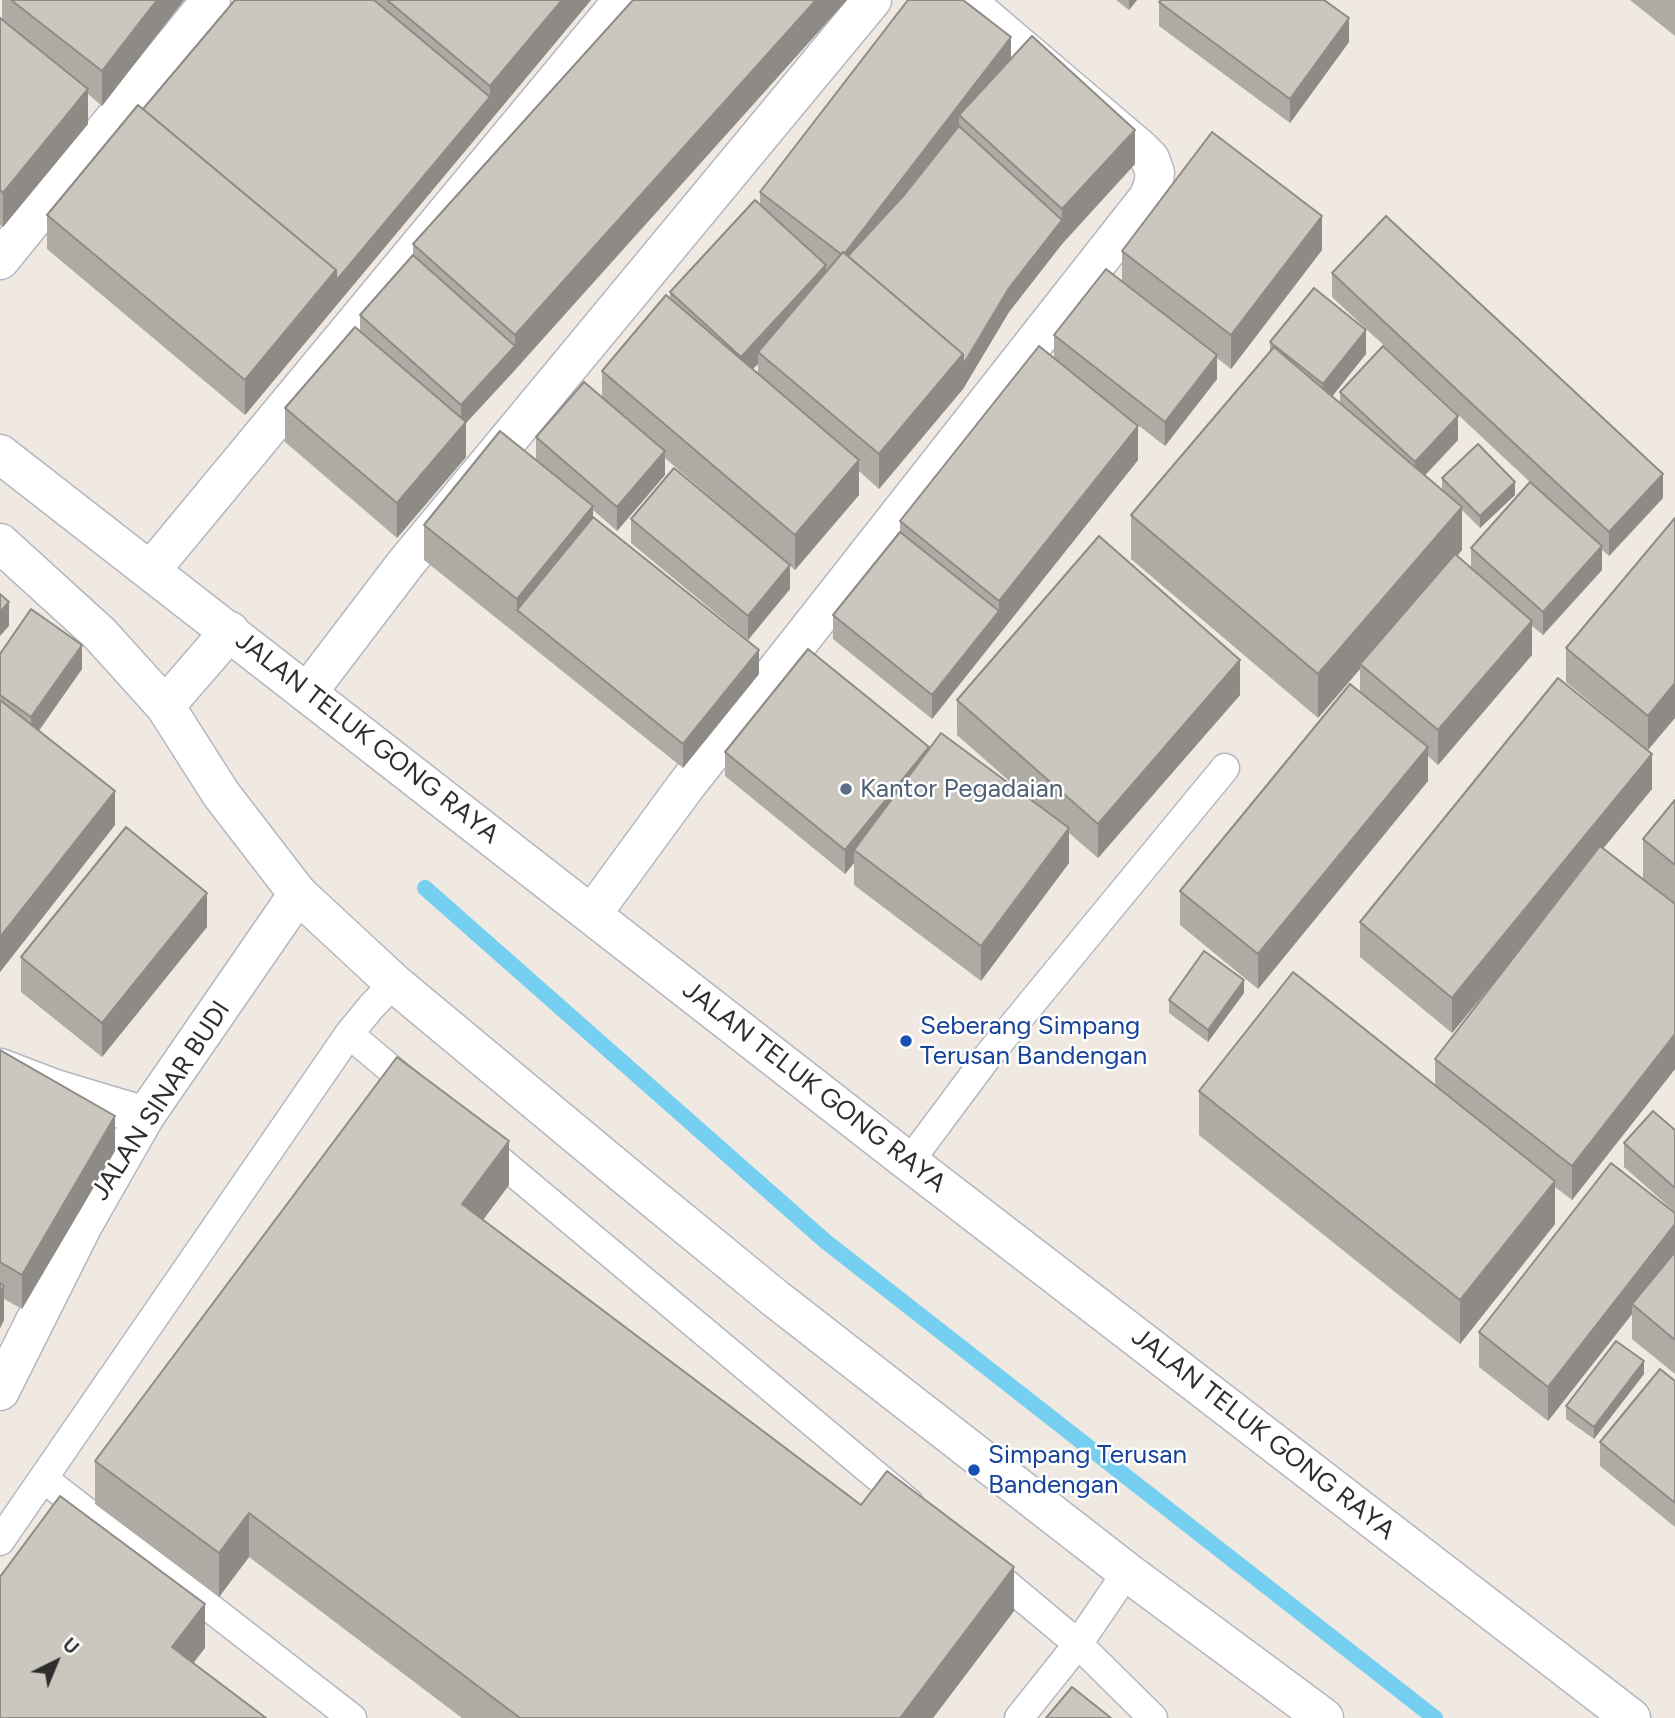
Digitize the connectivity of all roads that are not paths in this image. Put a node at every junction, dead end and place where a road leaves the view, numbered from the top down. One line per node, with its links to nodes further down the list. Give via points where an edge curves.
1 (211, 0): 5 (main road)
2 (622, 0): 8 (main road)
3 (872, 0): 10 (main road, via 406,564)
4 (964, 0): 14 (main road, via 1140,149 1155,173 1153,186 685,787)
5 (0, 260)
6 (0, 454): 8 (main road, JALAN TELUK GONG RAYA)
7 (0, 543): 11 (main road, via 100,634)
8 (152, 570): 9 (main road, JALAN TELUK GONG RAYA)
9 (230, 631): 10 (main road, JALAN TELUK GONG RAYA); 11 (main road)
10 (307, 693): 14 (main road, JALAN TELUK GONG RAYA)
11 (165, 706): 13 (main road, via 221,794)
12 (1225, 768): 21 (lane, via 988,1056)
13 (298, 894): 15 (main road); 19 (main road, JALAN SINAR BUDI)
14 (592, 914): 21 (main road, JALAN TELUK GONG RAYA)
15 (394, 983): 16 (lane); 27 (main road, via 776,1299)
16 (349, 1034): 18 (lane); 23 (lane)
17 (0, 1069): 19 (main road)
18 (435, 1106)
19 (145, 1116): 22 (main road, JALAN SINAR BUDI, via 83,1223)
20 (456, 1124): 24 (lane)
21 (909, 1162): 33 (main road, JALAN TELUK GONG RAYA)
22 (0, 1391)
23 (44, 1479): 25 (lane); 29 (lane)
24 (928, 1519)
25 (0, 1541)
26 (971, 1555): 28 (lane)
27 (1127, 1572): 28 (lane); 32 (main road)
28 (1078, 1644): 30 (lane); 31 (lane)
29 (352, 1718)
30 (1018, 1718)
31 (1153, 1718)
32 (1324, 1718)
33 (1631, 1718)

